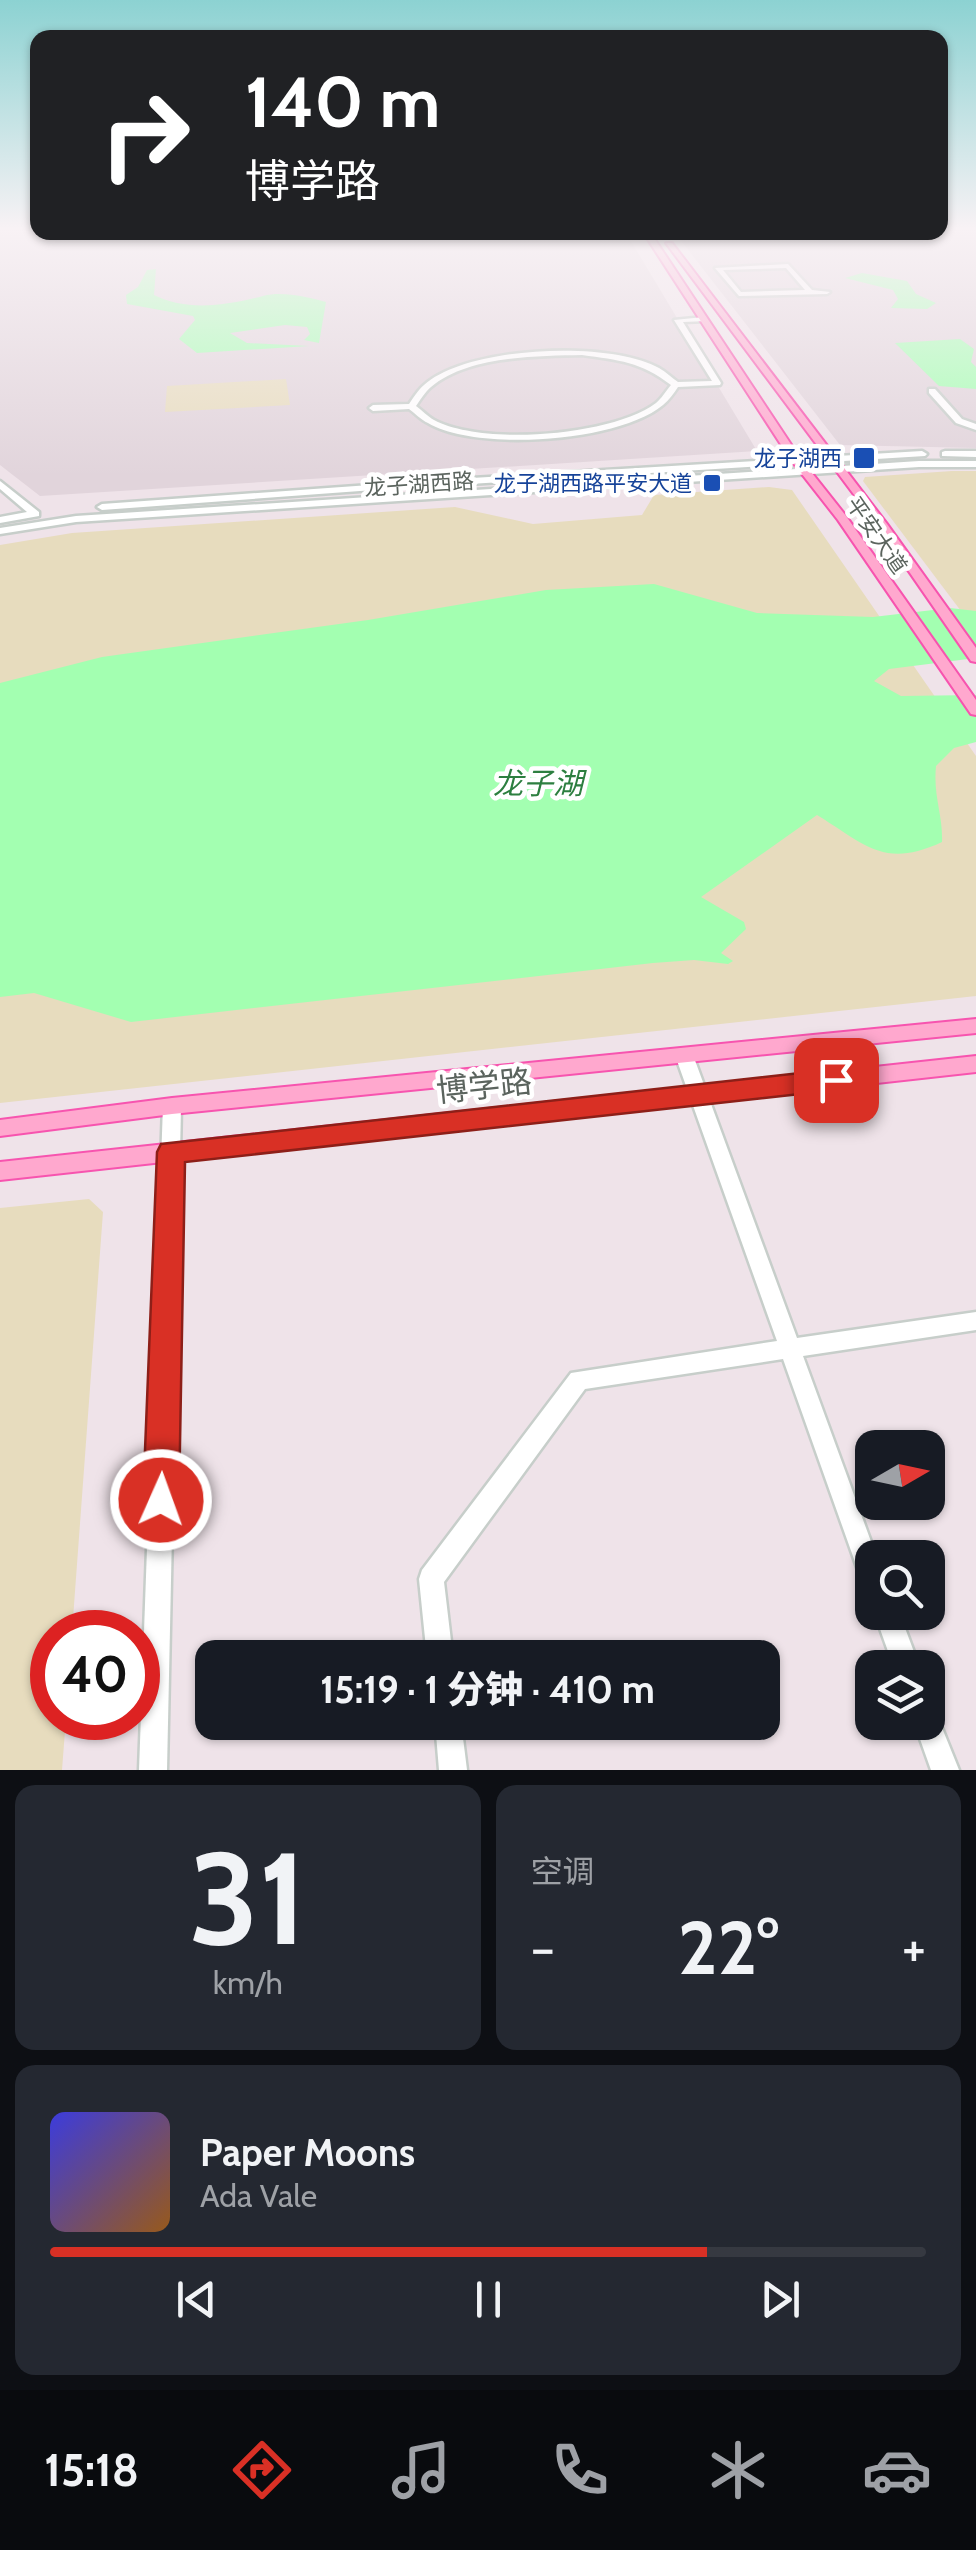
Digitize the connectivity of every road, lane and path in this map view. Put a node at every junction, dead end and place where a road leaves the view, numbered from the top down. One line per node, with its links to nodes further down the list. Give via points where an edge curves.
1 (698, 311): 3 (main road, 平安大道)
2 (718, 311): 10 (main road, 平安大道)
3 (704, 319): 4 (street, via 678,320 717,383); 12 (main road, 平安大道)
4 (676, 385): 6 (street, via 659,408 566,434 457,432); 6 (street, via 666,371 641,359 533,356 498,359 428,382)
5 (932, 391): 8 (street, via 959,421)
6 (411, 406): 7 (street)
7 (373, 408)
8 (976, 427)
9 (976, 454): 10 (street, 龙子湖西路)
10 (828, 458): 12 (street, 龙子湖西路); 13 (main road, 平安大道)
11 (976, 464): 13 (street, 龙子湖西路)
12 (800, 465): 13 (street, 龙子湖西路); 17 (street, 龙子湖西路); 20 (main road, 平安大道)
13 (837, 469): 19 (main road, 平安大道)
14 (0, 484): 17 (street)
15 (0, 509): 16 (street)
16 (5, 519): 17 (street, 龙子湖西路)
17 (37, 519): 18 (street)
18 (0, 531)
19 (976, 658)
20 (976, 711)
21 (976, 1026): 22 (main road, 博学路)
22 (684, 1055): 24 (street); 25 (main road, 博学路)
23 (976, 1064): 24 (main road, 博学路)
24 (695, 1095): 27 (main road, 博学路); 30 (street)
25 (172, 1106): 26 (main road, 博学路); 27 (street)
26 (0, 1128)
27 (172, 1152): 28 (main road, 博学路); 35 (street)
28 (0, 1171)
29 (976, 1321): 30 (street)
30 (788, 1349): 31 (street); 32 (street, via 579,1380 432,1579)
31 (859, 1540)
32 (438, 1640)
33 (450, 1740): 36 (street)
34 (934, 1740): 37 (street)
35 (154, 1770)
36 (453, 1770)
37 (945, 1770)

